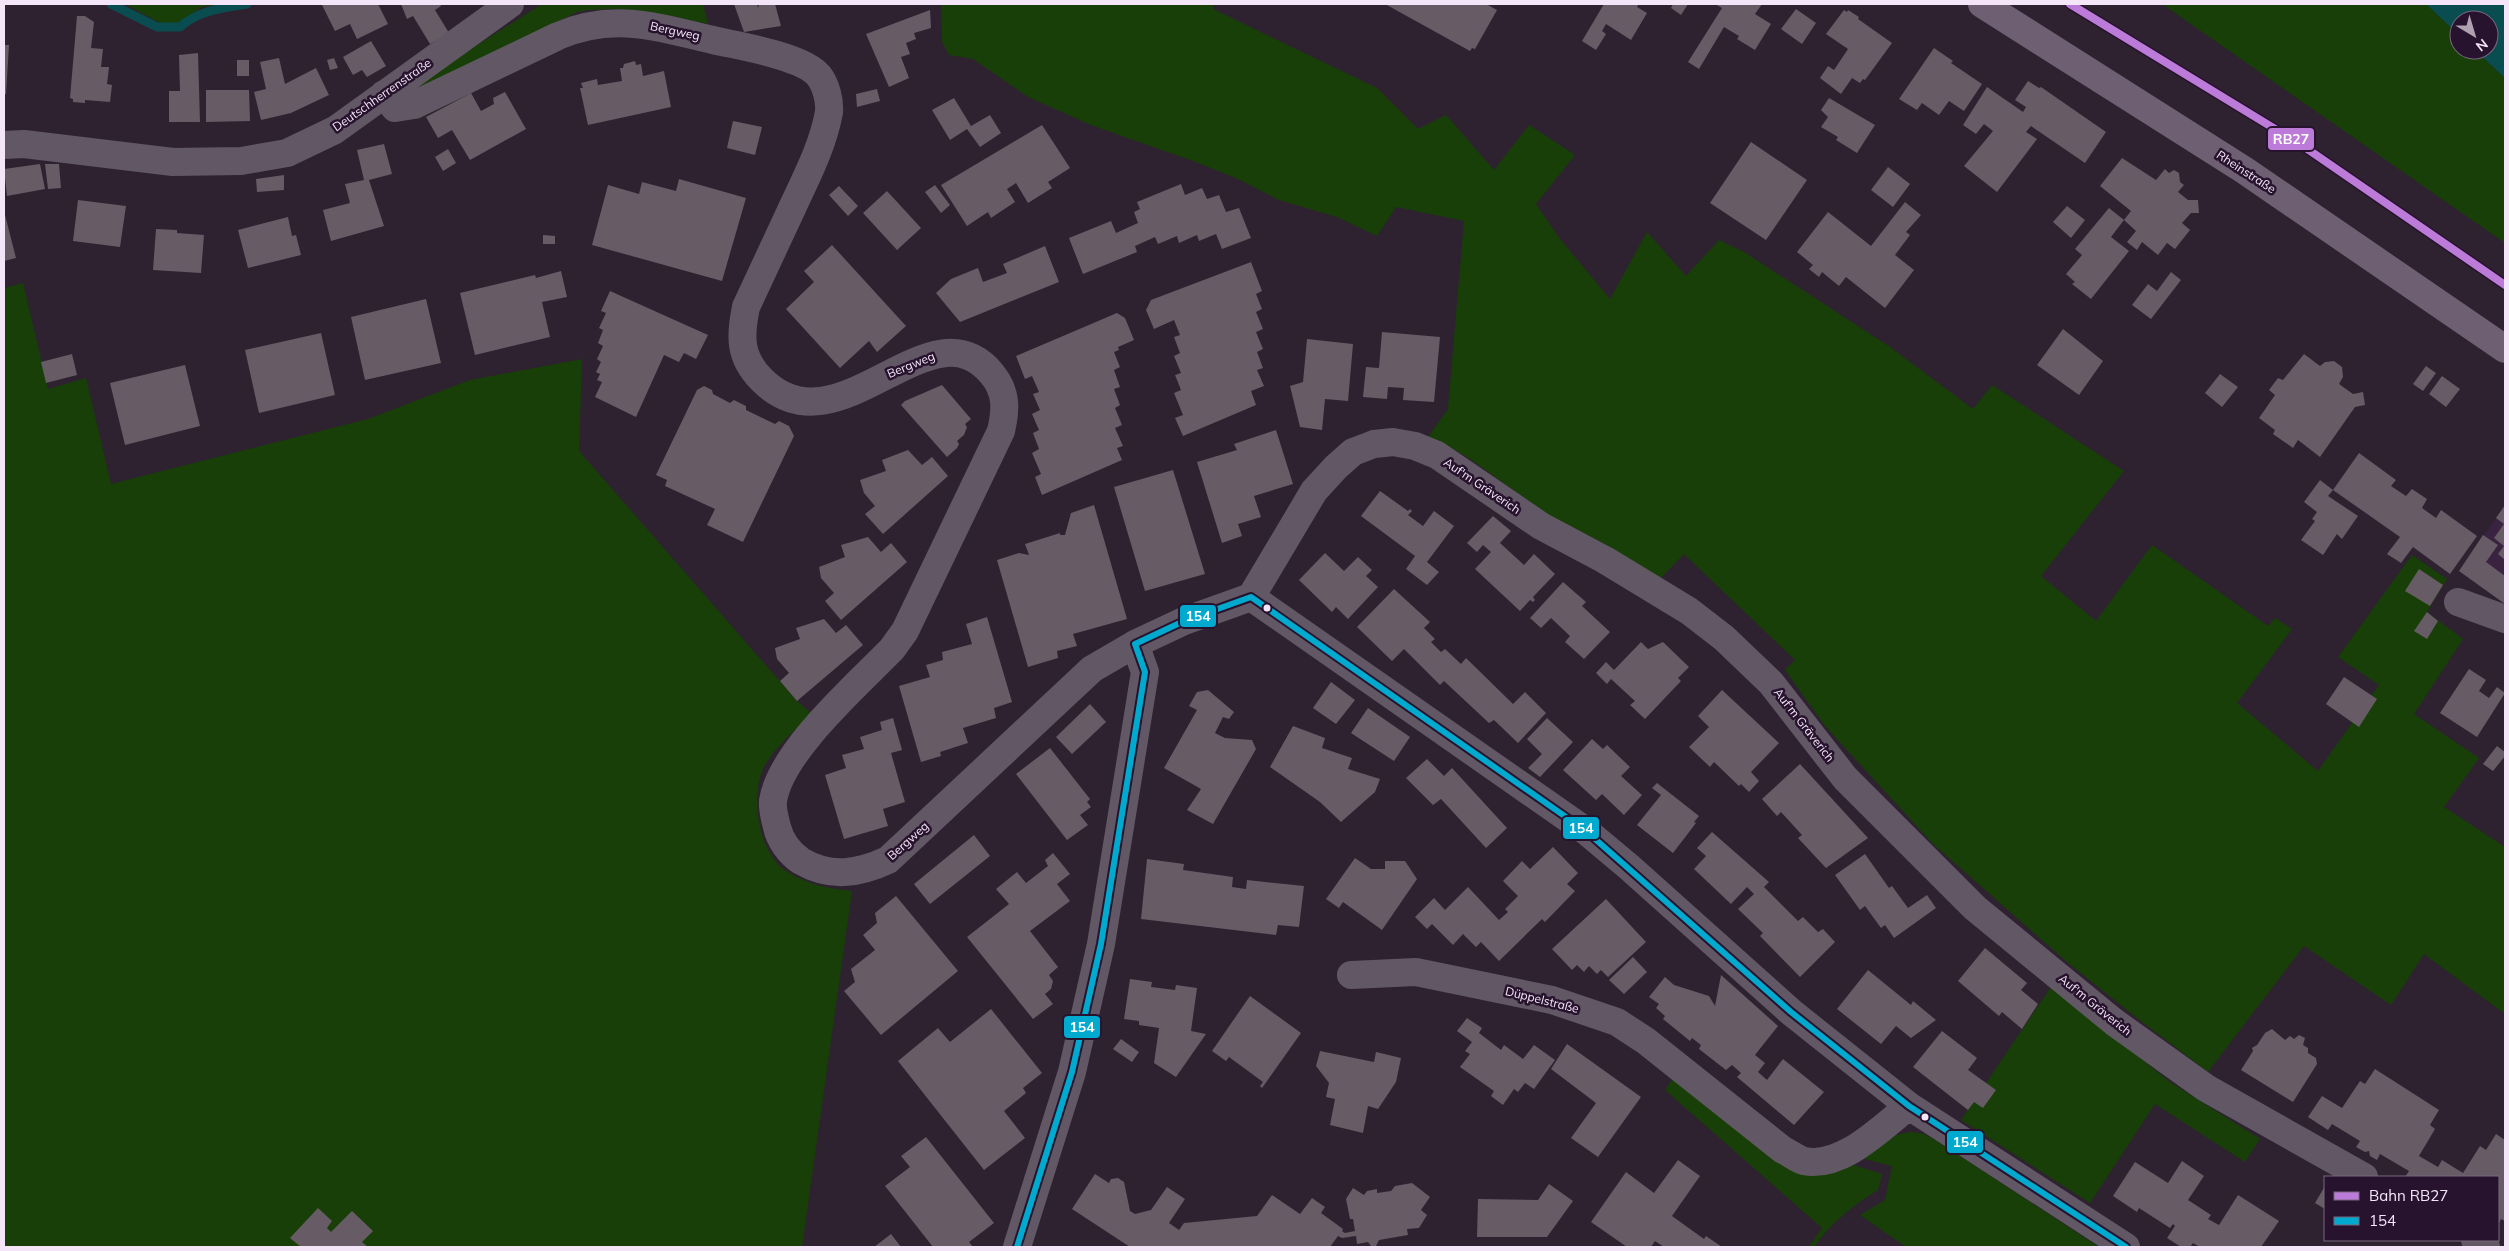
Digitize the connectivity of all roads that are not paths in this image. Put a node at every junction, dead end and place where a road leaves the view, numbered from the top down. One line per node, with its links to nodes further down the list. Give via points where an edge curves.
1 (510, 4): 3 (street, Deutschherrenstraße)
2 (1982, 4): 5 (main road, Rheinstraße, via 2244,170)
3 (384, 94): 4 (street, Deutschherrenstraße, via 336,130 287,153 241,161 173,162 24,144); 9 (street, Bergweg, via 395,108 414,105 580,26 606,22 636,23 798,62 818,75 827,93 829,110 820,149 746,307 741,334 745,354 754,372 771,389 811,402 833,400 923,358 940,354 956,352 969,356 985,365 996,378 1006,412 1001,431 906,631 798,747 777,784 773,802 779,834 799,859 813,867 839,873 869,869 888,860 1092,669)
4 (4, 145)
5 (2505, 349)
6 (1251, 597): 9 (street, Bergweg, via 1184,621); 11 (street, via 1586,831 1791,1012); 12 (street, Auf'm Gräverich, via 1314,491 1353,452 1374,444 1394,442 1416,446 1437,455 1541,526 1689,611 1724,638 1771,683 1845,778 1975,908 2114,1022 2206,1088)
7 (2458, 602): 8 (street)
8 (2505, 619)
9 (1135, 644): 13 (street, via 1145,672 1101,944 1072,1072)
10 (1351, 975): 11 (street, Düppelstraße, via 1416,972 1552,1000 1618,1022 1783,1150 1804,1161 1846,1155)
11 (1909, 1106): 14 (street)
12 (2362, 1176)
13 (1016, 1247)
14 (2126, 1247)

